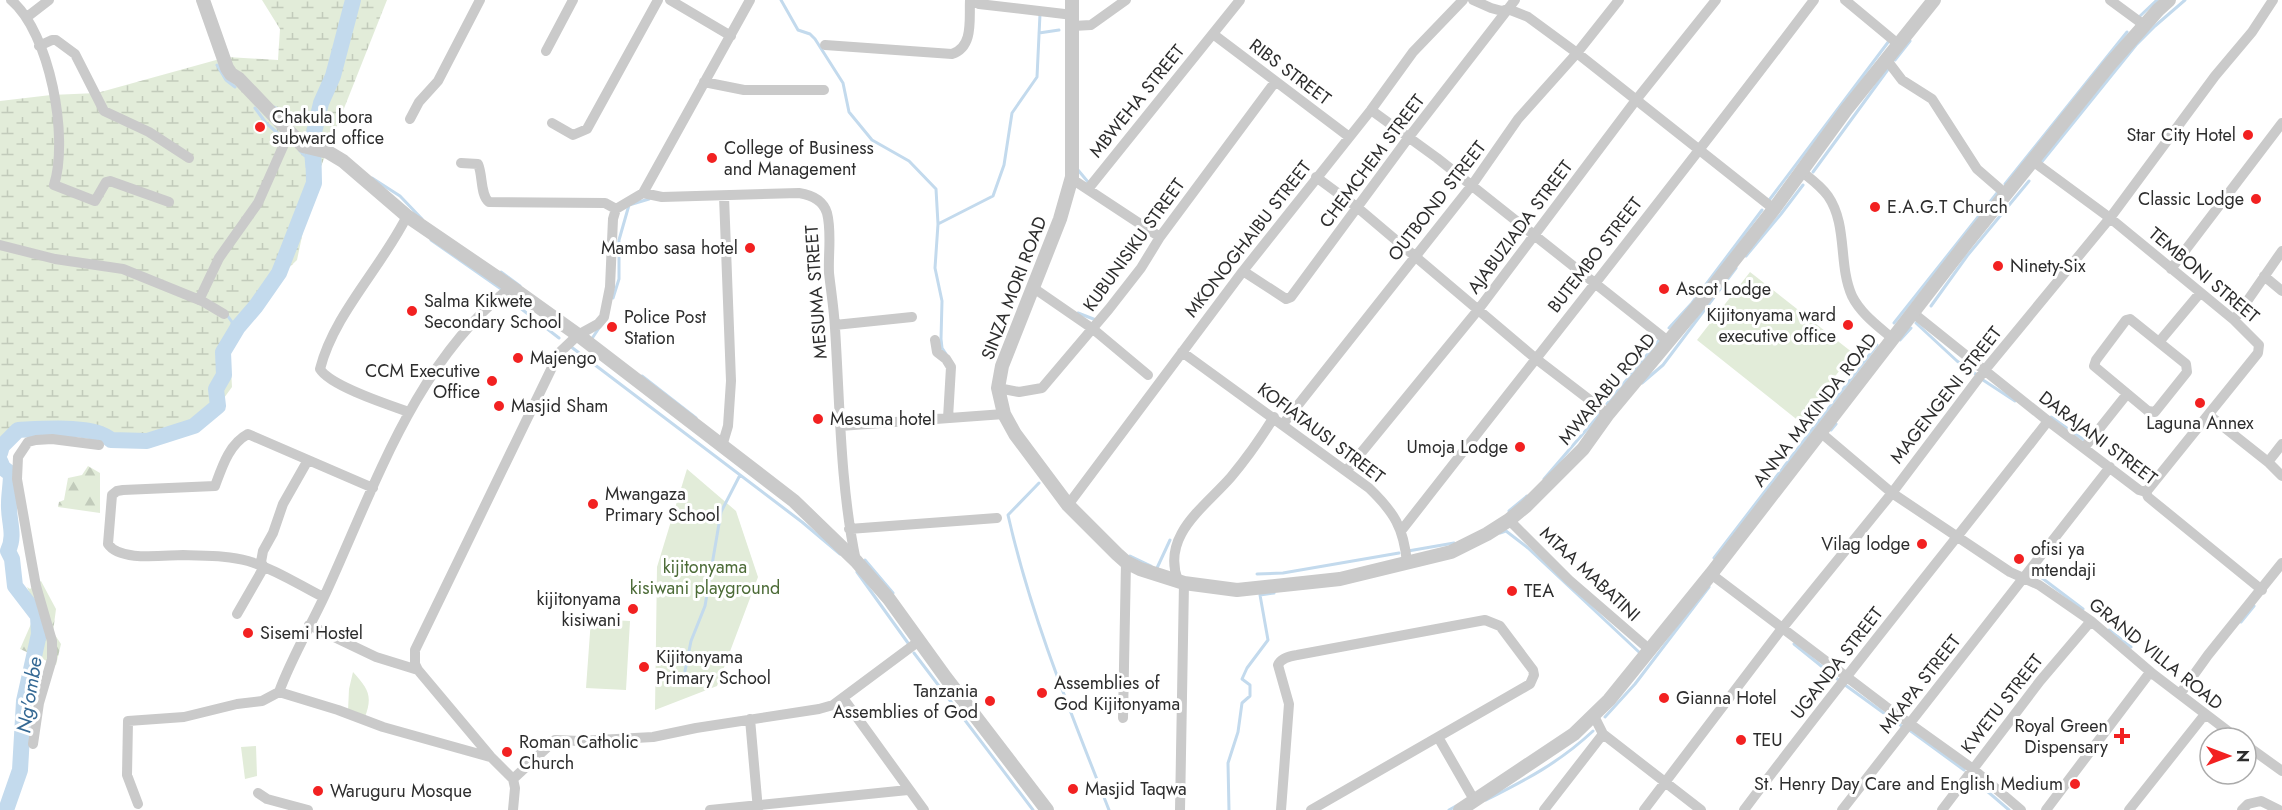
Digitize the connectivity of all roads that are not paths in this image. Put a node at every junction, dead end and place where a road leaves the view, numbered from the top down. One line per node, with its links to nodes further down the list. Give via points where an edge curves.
1 (11, 0): 25 (street)
2 (49, 0): 25 (street)
3 (203, 0): 44 (street, via 231,74)
4 (480, 0): 41 (street, via 438,81)
5 (573, 0): 33 (street)
6 (658, 0): 42 (street, via 587,129 573,135)
7 (670, 0): 29 (street)
8 (750, 0): 29 (street)
9 (972, 0): 26 (street); 31 (street, via 968,39 962,49 952,54)
10 (1072, 0): 26 (street, SINZA MORI ROAD)
11 (1126, 0): 26 (street, via 1091,25)
12 (1240, 0): 28 (street, MBWEHA STREET)
13 (1463, 0): 40 (street, MKONOGHAIBU STREET, via 1413,52)
14 (1473, 0): 24 (street, via 1502,11)
15 (1515, 0): 24 (street, CHEMCHEM STREET)
16 (1619, 0): 34 (street, OUTBOND STREET)
17 (1716, 0): 39 (street, AJABUZIADA STREET)
18 (1814, 0): 47 (street, BUTEMBO STREET)
19 (1845, 0): 30 (street)
20 (1934, 0): 30 (street, MWARABU ROAD)
21 (2110, 0): 27 (street)
22 (2169, 0): 27 (street, ANNA MAKINDA ROAD)
23 (2273, 0): 64 (street, MAGENGENI STREET)
24 (1508, 9): 34 (street, via 1528,17); 46 (street, CHEMCHEM STREET)
25 (27, 17): 32 (street)
26 (1073, 20): 52 (street, SINZA MORI ROAD)
27 (2144, 25): 50 (street, ANNA MAKINDA ROAD)
28 (1213, 34): 37 (street, RIBS STREET); 55 (street, MBWEHA STREET)
29 (731, 36): 36 (street)
30 (1898, 44): 35 (street, MWARABU ROAD)
31 (825, 45)
32 (39, 46): 48 (street, via 56,40 75,54 104,111 149,132); 59 (street, via 49,66 56,109 60,157 54,186 95,201 110,181)
33 (546, 51)
34 (1577, 52): 39 (street); 54 (street, OUTBOND STREET, via 1518,119)
35 (1886, 59): 51 (street, MWARABU ROAD); 57 (street, via 1902,80 1932,99 1977,169)
36 (704, 82): 38 (street, via 744,90); 56 (street)
37 (1275, 82): 45 (street, RIBS STREET); 66 (street, KUBUNISIKU STREET)
38 (824, 90)
39 (1636, 100): 47 (street); 65 (street, AJABUZIADA STREET)
40 (1371, 110): 45 (street, MKONOGHAIBU STREET); 46 (street)
41 (410, 119)
42 (552, 123)
43 (2282, 123): 70 (street)
44 (289, 133): 63 (street, via 303,146 343,161); 78 (street, via 258,203 219,258)
45 (1348, 136): 53 (street, MKONOGHAIBU STREET)
46 (1409, 137): 54 (street); 60 (street, CHEMCHEM STREET)
47 (1700, 150): 62 (street); 73 (street, BUTEMBO STREET)
48 (189, 158)
49 (461, 162): 61 (street, via 478,164 489,202 605,203)
50 (2034, 162): 57 (street, ANNA MAKINDA ROAD); 64 (street, TEMBONI STREET)
51 (1802, 171): 62 (street, MWARABU ROAD); 87 (street, via 1823,190 1835,210 1853,298 1865,315)
52 (1072, 177): 55 (street); 75 (street, SINZA MORI ROAD, via 1060,219)
53 (1316, 177): 60 (street); 71 (street, MKONOGHAIBU STREET)
54 (1472, 185): 65 (street); 69 (street, OUTBOND STREET)
55 (1088, 189): 66 (street)
56 (643, 193): 58 (street, MESUMA STREET, via 662,197); 61 (street)
57 (2007, 195): 80 (street, ANNA MAKINDA ROAD)
58 (724, 196): 84 (street, MESUMA STREET, via 800,193 818,199 828,216); 109 (street, via 731,381 728,426)
59 (169, 202)
60 (1358, 208): 69 (street); 71 (street, CHEMCHEM STREET, via 1291,297 1279,296)
61 (616, 209): 86 (street, via 604,317)
62 (1774, 209): 89 (street, MWARABU ROAD)
63 (407, 216): 74 (street); 97 (street, via 394,243 341,319 320,369 332,380)
64 (2110, 218): 70 (street, TEMBONI STREET); 93 (street, MAGENGENI STREET)
65 (1534, 235): 73 (street); 79 (street, AJABUZIADA STREET)
66 (1161, 237): 85 (street, KUBUNISIKU STREET)
67 (0, 245): 78 (street, via 55,259 123,269)
68 (2282, 251): 72 (street)
69 (1416, 256): 79 (street); 104 (street, OUTBOND STREET)
70 (2171, 269): 77 (street, TEMBONI STREET)
71 (1243, 271): 91 (street, MKONOGHAIBU STREET)
72 (2264, 276): 76 (street); 83 (street)
73 (1594, 282): 89 (street); 92 (street, BUTEMBO STREET)
74 (511, 287): 86 (street); 97 (street, via 464,334)
75 (1031, 289): 85 (street); 95 (street, SINZA MORI ROAD, via 1002,366)
76 (2282, 291)
77 (2200, 293): 83 (street, TEMBONI STREET); 90 (street)
78 (199, 300): 81 (street)
79 (1478, 310): 92 (street); 114 (street, AJABUZIADA STREET)
80 (1913, 313): 87 (street, ANNA MAKINDA ROAD); 93 (street, DARAJANI STREET)
81 (224, 314)
82 (912, 317): 84 (street)
83 (2234, 320): 100 (street, TEMBONI STREET, via 2260,349)
84 (835, 325): 105 (street, MESUMA STREET)
85 (1093, 329): 94 (street); 95 (street, KUBUNISIKU STREET, via 1041,388 1019,392)
86 (578, 335): 109 (street); 141 (street, via 559,353 549,371 417,643 414,657)
87 (1893, 339): 106 (street, ANNA MAKINDA ROAD)
88 (935, 340): 102 (street, via 937,352 951,367)
89 (1669, 342): 99 (street, MWARABU ROAD)
90 (2159, 342): 96 (street, via 2186,364 2187,372 2155,412); 96 (street, via 2130,319 2126,320 2096,360 2096,369)
91 (1182, 352): 101 (street, KOFIATAUSI STREET); 119 (street, MKONOGHAIBU STREET)
92 (1536, 358): 99 (street); 123 (street, BUTEMBO STREET)
93 (1984, 371): 103 (street, DARAJANI STREET); 118 (street, MAGENGENI STREET)
94 (1148, 375)
95 (998, 388): 98 (street, SINZA MORI ROAD)
96 (2127, 394): 110 (street)
97 (409, 412): 116 (street)
98 (1004, 414): 102 (street); 119 (street, SINZA MORI ROAD)
99 (1608, 414): 121 (street, MWARABU ROAD, via 1583,449)
100 (2210, 416): 112 (street); 117 (street, TEMBONI STREET)
101 (1274, 417): 104 (street, KOFIATAUSI STREET); 132 (street, via 1242,464 1185,526 1176,545 1173,566)
102 (948, 418): 105 (street)
103 (2048, 421): 110 (street, DARAJANI STREET); 124 (street, UGANDA STREET)
104 (1283, 424): 114 (street, KOFIATAUSI STREET)
105 (840, 426): 122 (street, MESUMA STREET)
106 (1820, 432): 118 (street, GRAND VILLA ROAD); 130 (street, ANNA MAKINDA ROAD)
107 (2282, 444): 112 (street)
108 (99, 445): 155 (street, via 36,440 22,448 16,465 36,585 52,641 52,659 39,703)
109 (722, 446): 125 (street, via 794,501)
110 (2084, 448): 113 (street, DARAJANI STREET)
111 (308, 460): 116 (street); 129 (street, via 263,551); 129 (street, via 248,435 237,442 225,460 215,486 123,490 112,495 108,544 115,551 225,557)
112 (2268, 462): 115 (street)
113 (2110, 467): 117 (street, DARAJANI STREET); 131 (street, MKAPA STREET)
114 (1347, 470): 123 (street, KOFIATAUSI STREET, via 1386,504)
115 (2282, 476)
116 (373, 488): 134 (street)
117 (2146, 492): 133 (street, DARAJANI STREET)
118 (1892, 493): 124 (street, GRAND VILLA ROAD); 138 (street, MAGENGENI STREET)
119 (1068, 506): 126 (street, SINZA MORI ROAD)
120 (996, 518): 122 (street)
121 (1509, 520): 127 (street, MWARABU ROAD, via 1463,546); 140 (street, MTAA MABATINI, via 1569,580)
122 (849, 529): 125 (street, MESUMA STREET)
123 (1401, 531): 127 (street, KOFIATAUSI STREET)
124 (1958, 538): 131 (street, GRAND VILLA ROAD); 143 (street, UGANDA STREET)
125 (856, 561): 139 (street, via 889,598)
126 (1126, 562): 132 (street, SINZA MORI ROAD); 149 (street)
127 (1407, 563): 132 (street, MWARABU ROAD, via 1340,579 1237,590)
128 (2282, 563): 133 (street)
129 (264, 567): 134 (street); 135 (street)
130 (1711, 574): 138 (street); 140 (street, ANNA MAKINDA ROAD)
131 (2023, 578): 136 (street, GRAND VILLA ROAD); 151 (street, MKAPA STREET)
132 (1181, 582): 172 (street)
133 (2262, 590): 145 (street)
134 (323, 597): 137 (street)
135 (237, 614)
136 (2091, 621): 142 (street, GRAND VILLA ROAD); 158 (street, KWETU STREET)
137 (309, 626): 141 (street, via 376,657); 144 (street)
138 (1783, 627): 143 (street); 161 (street, MAGENGENI STREET)
139 (919, 641): 146 (street); 171 (street)
140 (1650, 650): 147 (street, ANNA MAKINDA ROAD)
141 (418, 670): 157 (street)
142 (2152, 674): 145 (street, GRAND VILLA ROAD); 183 (street)
143 (1847, 675): 151 (street); 179 (street, UGANDA STREET)
144 (279, 692): 157 (street); 165 (street, via 262,701 184,717 128,721 127,775)
145 (2180, 694): 148 (street, GRAND VILLA ROAD)
146 (843, 698): 150 (street, via 819,709); 162 (street)
147 (1594, 716): 153 (street); 164 (street, ANNA MAKINDA ROAD)
148 (2207, 716): 152 (street, GRAND VILLA ROAD); 184 (street)
149 (1123, 718)
150 (750, 719): 160 (street, via 636,739 555,740); 166 (street)
151 (1910, 723): 158 (street); 180 (street, MKAPA STREET)
152 (2221, 726)
153 (1604, 734): 161 (street); 176 (street)
154 (1438, 737): 164 (street); 173 (street, via 1531,681 1533,670 1496,622 1485,620 1286,657 1278,665 1289,704); 174 (street)
155 (33, 744)
156 (2258, 754): 159 (street)
157 (491, 757): 160 (street)
158 (1973, 769): 181 (street, KWETU STREET); 182 (street)
159 (2282, 771)
160 (513, 778): 168 (street)
161 (1666, 782): 177 (street, MAGENGENI STREET); 178 (street)
162 (908, 790): 166 (street); 170 (street)
163 (258, 793): 167 (street)
164 (1476, 801): 175 (street, ANNA MAKINDA ROAD)
165 (138, 804)
166 (758, 807): 169 (street)
167 (308, 810)
168 (513, 810)
169 (710, 810)
170 (924, 810)
171 (1047, 810)
172 (1180, 810)
173 (1281, 810)
174 (1311, 810)
175 (1460, 810)
176 (1544, 810)
177 (1644, 810)
178 (1701, 810)
179 (1744, 810)
180 (1842, 810)
181 (1942, 810)
182 (2021, 810)
183 (2046, 810)
184 (2129, 810)
185 (2242, 810): 186 (street, via 2261,801)
186 (2279, 810)

